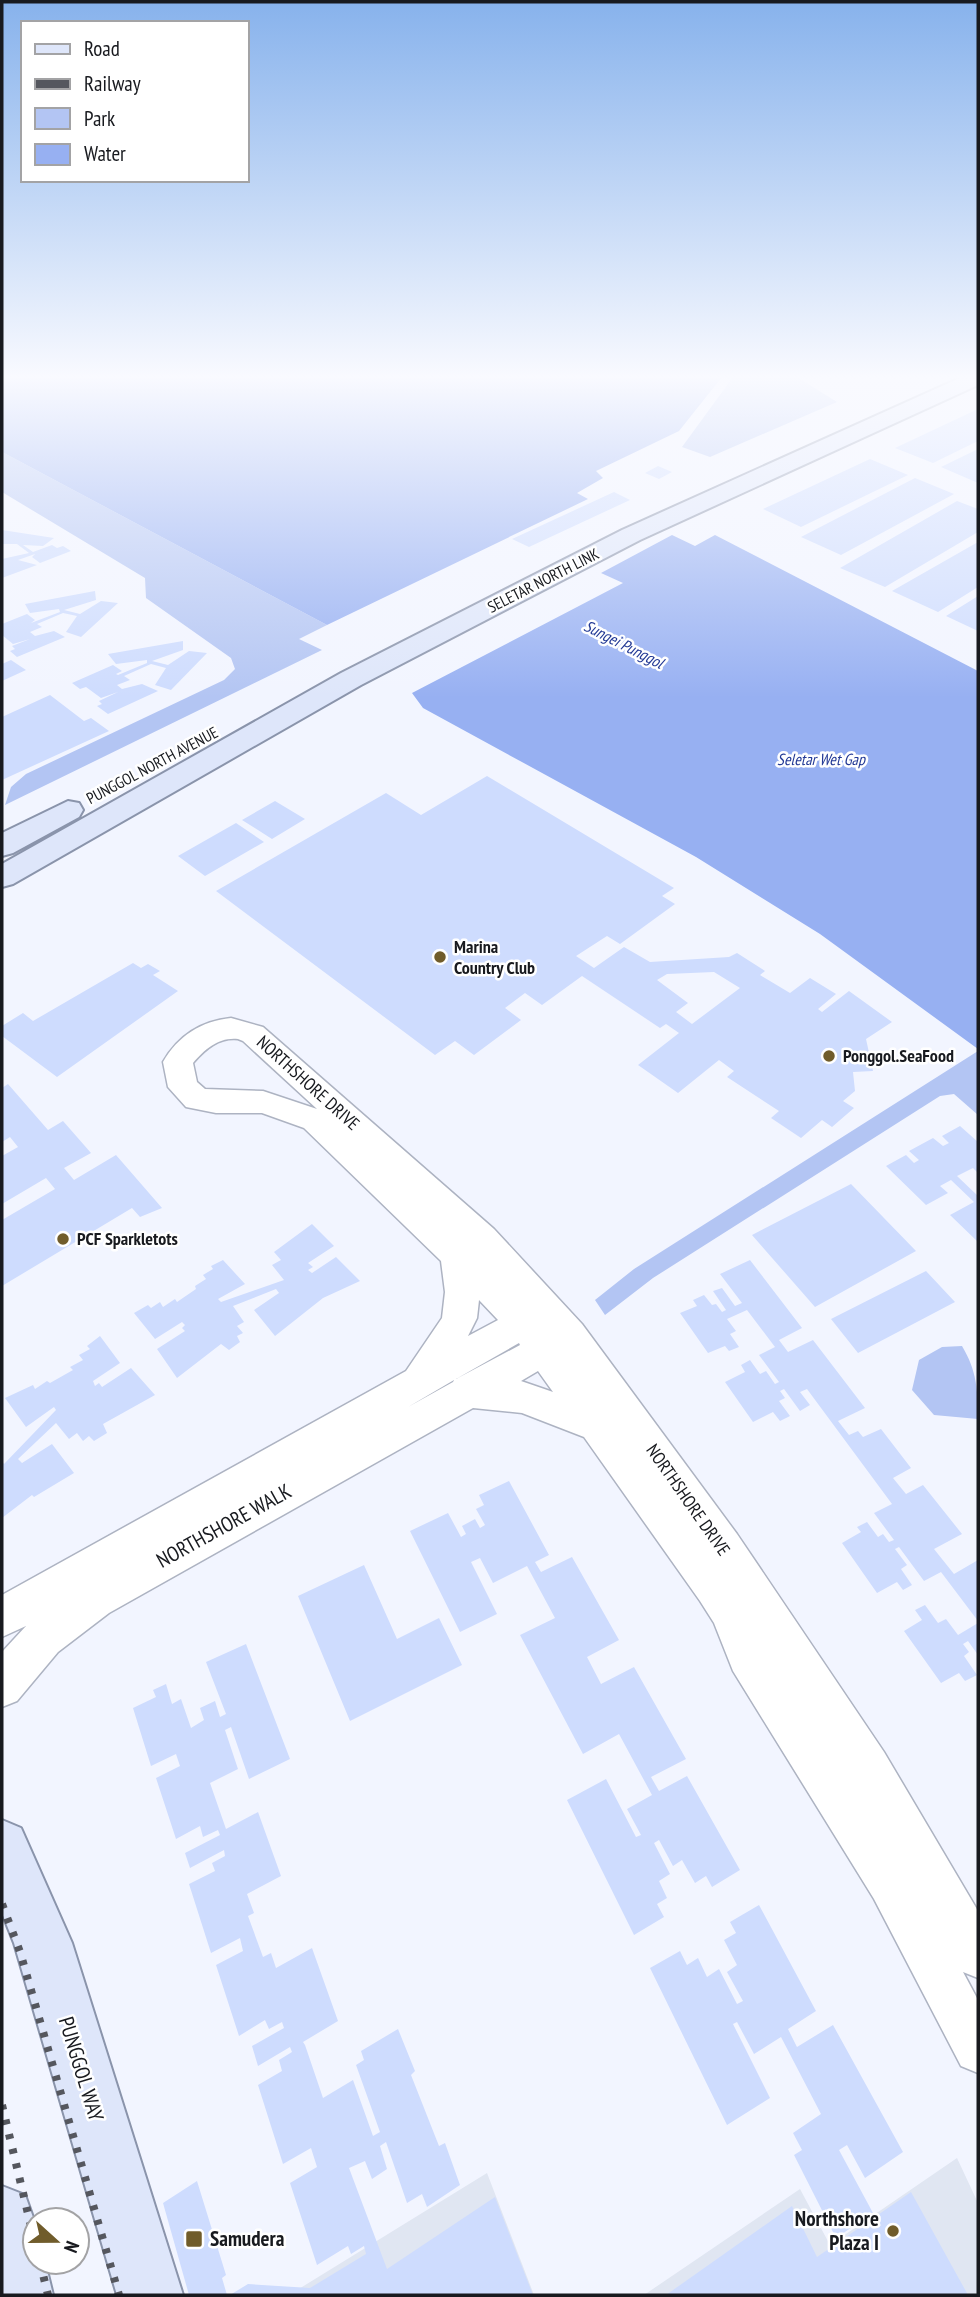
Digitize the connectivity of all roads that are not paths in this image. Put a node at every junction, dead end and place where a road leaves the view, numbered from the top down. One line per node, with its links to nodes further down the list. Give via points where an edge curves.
1 (705, 484): 3 (main road, SELETAR NORTH LINK)
2 (743, 484): 4 (main road, SELETAR NORTH LINK, via 631,535 351,679)
3 (301, 685): 5 (main road, PUNGGOL NORTH AVENUE)
4 (268, 727): 6 (main road, PUNGGOL NORTH AVENUE)
5 (2, 846)
6 (2, 877)
7 (457, 1255): 8 (street, NORTHSHORE DRIVE); 8 (street, NORTHSHORE DRIVE, via 315,1120 263,1102 216,1102 191,1096 177,1069 186,1050 224,1028 253,1034 482,1238); 9 (street, NORTHSHORE WALK, via 465,1293 462,1316 450,1339)
8 (546, 1329): 9 (street, NORTHSHORE WALK); 10 (street, NORTHSHORE WALK, via 514,1368); 11 (street, NORTHSHORE DRIVE); 12 (street, NORTHSHORE DRIVE, via 723,1547)
9 (412, 1386): 13 (street, NORTHSHORE WALK)
10 (466, 1391): 11 (street, via 523,1397); 14 (street, NORTHSHORE WALK, via 54,1625 28,1650)
11 (600, 1426): 12 (street, NORTHSHORE DRIVE)
12 (726, 1579): 16 (street, NORTHSHORE DRIVE, via 869,1767); 17 (street, NORTHSHORE DRIVE, via 729,1610 748,1656 890,1883)
13 (2, 1617)
14 (2, 1686)
15 (2, 1847): 20 (main road, PUNGGOL WAY, via 43,1943)
16 (978, 1955)
17 (978, 2049)
18 (2, 2218): 19 (main road)
19 (20, 2295)
20 (150, 2295)

